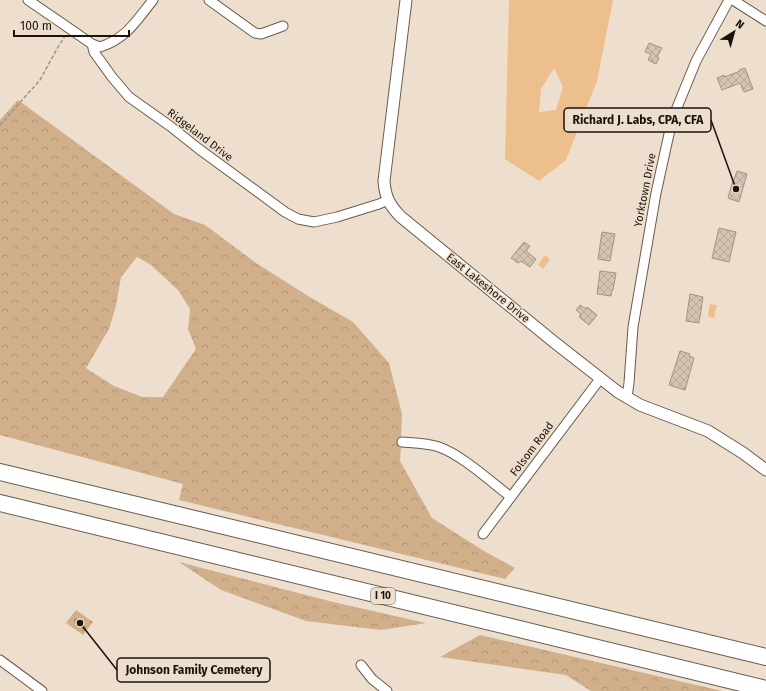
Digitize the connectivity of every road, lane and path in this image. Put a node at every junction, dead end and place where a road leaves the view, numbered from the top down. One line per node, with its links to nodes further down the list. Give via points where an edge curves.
1 (28, 0): 9 (street)
2 (153, 0): 10 (street, via 124,35 100,47)
3 (209, 0): 8 (street, via 255,33 260,34)
4 (406, 0): 12 (street, East Lakeshore Drive, via 384,181)
5 (729, 0): 14 (street, Yorktown Drive, via 696,61 669,134 633,327)
6 (732, 0): 7 (street)
7 (766, 22)
8 (283, 26)
9 (70, 30): 10 (street); 11 (path, via 40,80)
10 (92, 44): 12 (street, Ridgeland Drive, via 94,52 129,98 262,196 298,219 321,221)
11 (0, 125)
12 (388, 200): 13 (street, East Lakeshore Drive, via 401,217)
13 (600, 379): 14 (street, East Lakeshore Drive); 18 (street, Folsom Road)
14 (627, 397): 16 (street, East Lakeshore Drive, via 640,405 708,431)
15 (402, 442): 18 (street, via 425,443 440,447 457,456)
16 (766, 470)
17 (0, 472): 21 (highway)
18 (511, 497): 20 (street, Folsom Road)
19 (0, 503): 24 (highway, I 10)
20 (483, 534)
21 (766, 657)
22 (0, 660): 25 (street)
23 (361, 665): 26 (street, via 372,679)
24 (766, 689)
25 (42, 691)
26 (387, 691)

